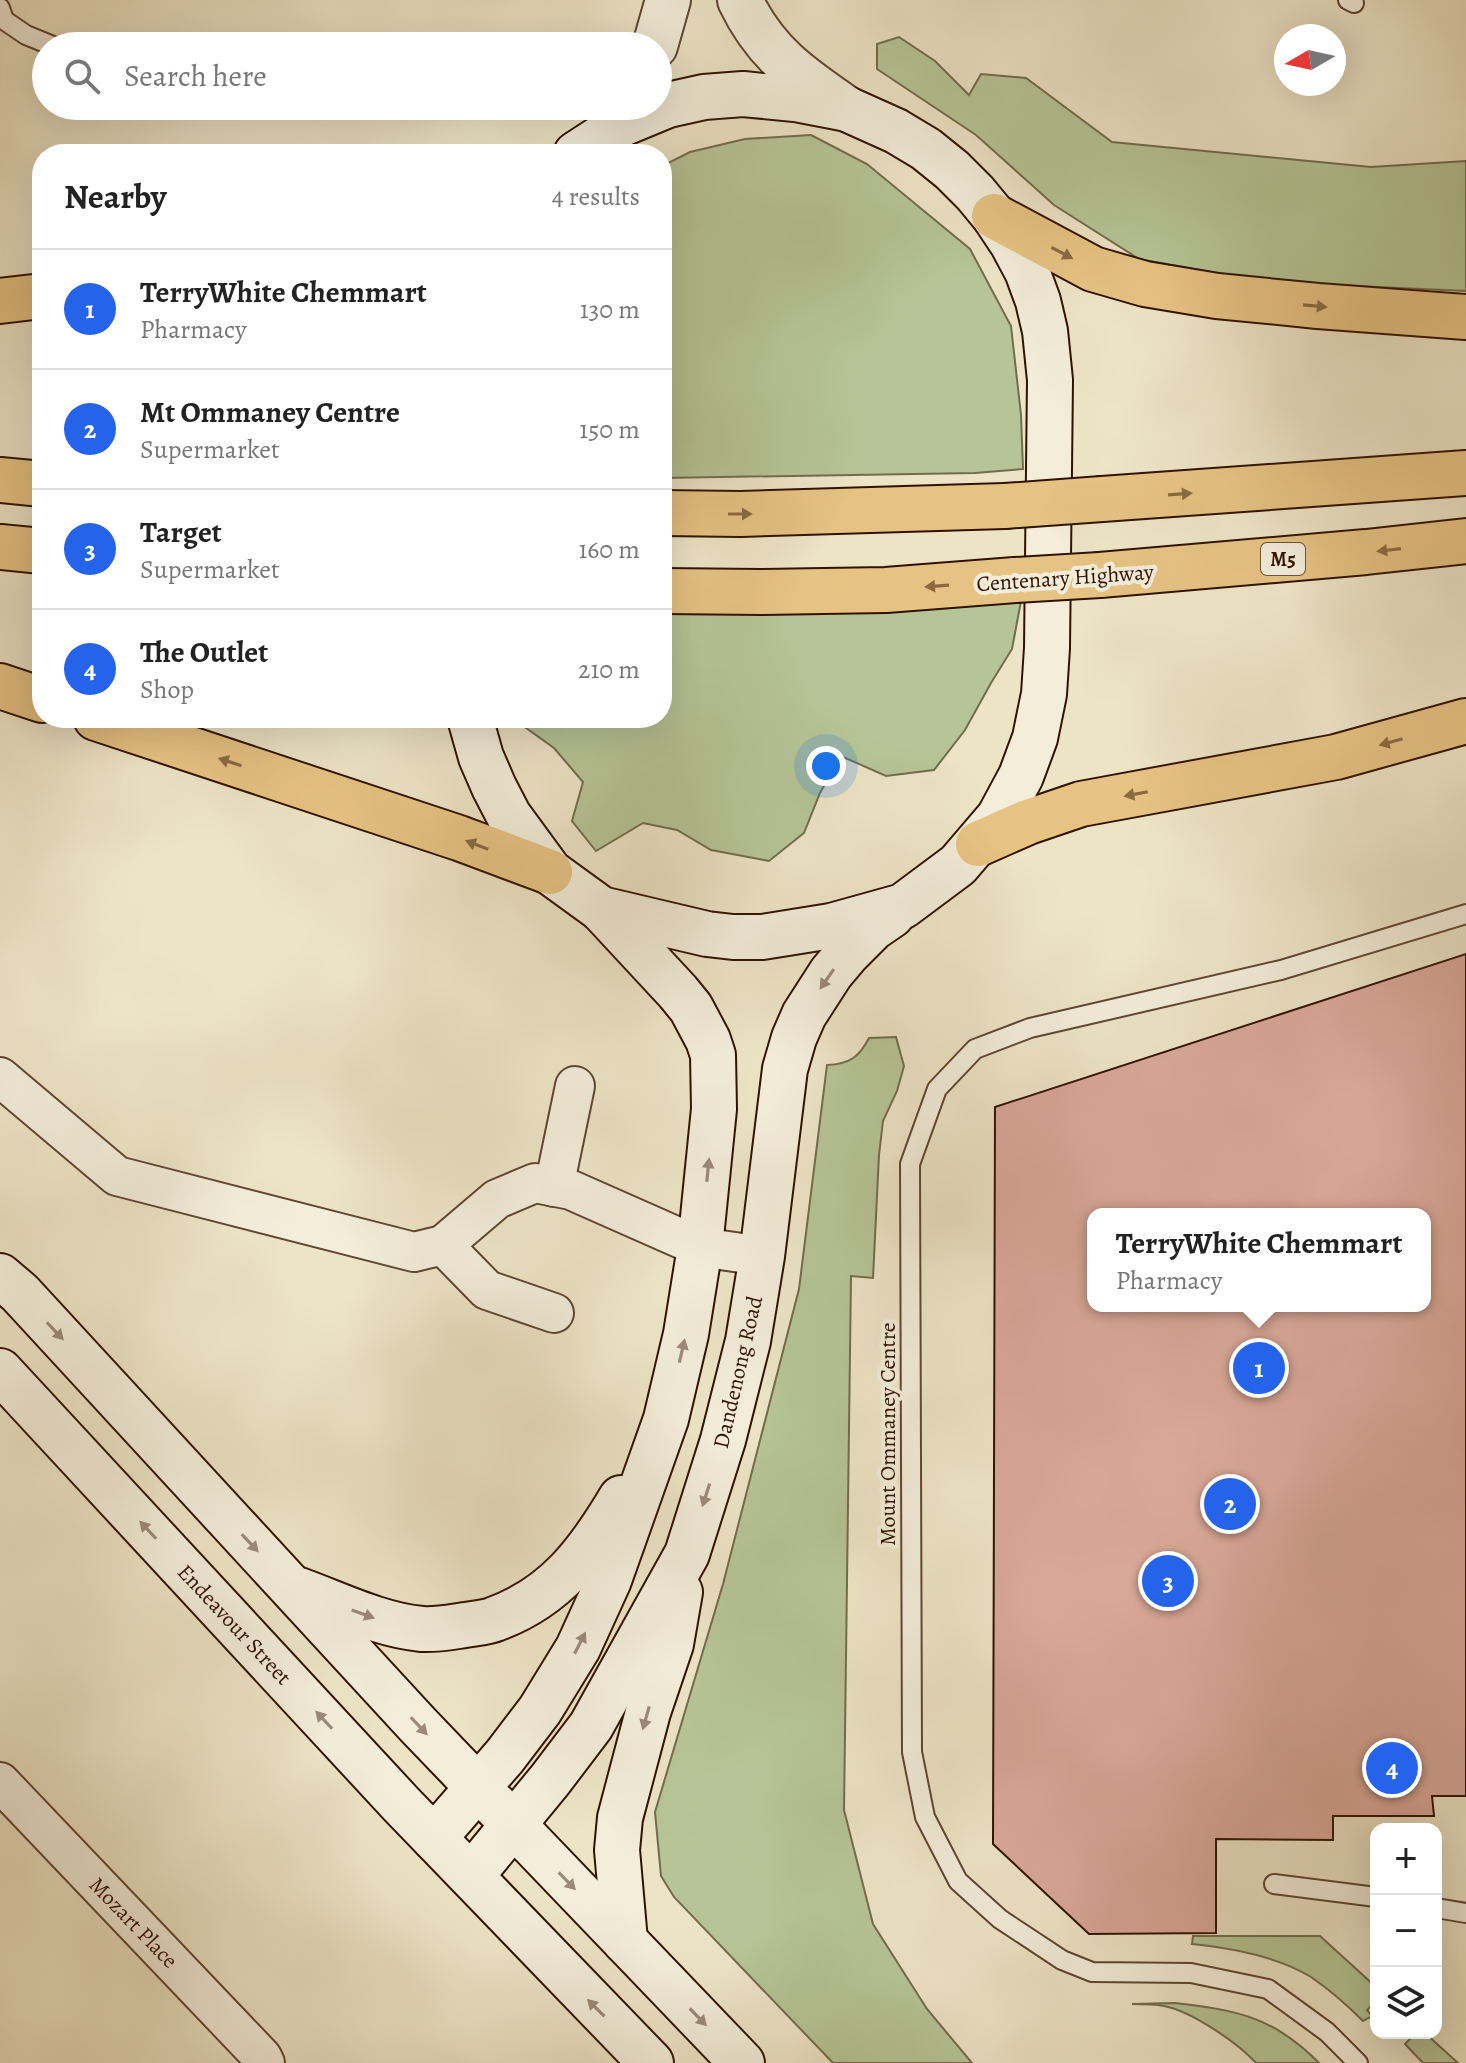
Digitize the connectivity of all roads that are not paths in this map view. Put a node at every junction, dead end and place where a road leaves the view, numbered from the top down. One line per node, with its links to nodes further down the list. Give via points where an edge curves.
1 (668, 0): 4 (main road)
2 (740, 0): 7 (main road, via 767,44 799,76)
3 (1, 17): 5 (lane)
4 (659, 32)
5 (32, 37)
6 (672, 104): 7 (main road, via 743,94)
7 (847, 109): 12 (main road, Dandenong Road, via 926,149)
8 (605, 120): 10 (main road)
9 (632, 120): 11 (main road)
10 (586, 144)
11 (591, 144)
12 (994, 216): 15 (highway, one-way to 15, via 1093,269 1145,284 1304,305); 29 (main road, Dandenong Road, via 1027,271 1045,331 1050,380 1047,648 1044,694 1026,764 999,817)
13 (32, 297): 14 (highway)
14 (0, 301)
15 (1466, 317)
16 (1466, 473): 19 (highway, one-way to 16, bridge, via 1005,506)
17 (0, 480): 18 (highway)
18 (32, 483)
19 (672, 513)
20 (1466, 541): 23 (highway, Centenary Highway / M5, one-way to 23, bridge, via 886,590)
21 (0, 547): 22 (highway)
22 (32, 550)
23 (672, 591)
24 (0, 686): 25 (highway)
25 (32, 697)
26 (1466, 721): 29 (highway, one-way to 29, via 1336,757 1081,804)
27 (126, 728): 30 (highway, one-way to 27)
28 (473, 728): 30 (main road, via 494,787)
29 (978, 844): 31 (main road, Dandenong Road)
30 (550, 872): 32 (main road)
31 (903, 906): 32 (main road, via 831,926 762,937 707,934); 39 (main road, Dandenong Road, one-way to 39, via 873,928 831,973 794,1038 785,1069)
32 (601, 909): 38 (main road, one-way to 32, via 714,1109 713,1055 691,1008)
33 (1466, 914): 59 (lane, Mount Ommaney Centre, via 1281,970 1030,1028 975,1049 937,1089 910,1164 912,1752 925,1817 958,1881 1000,1919 1062,1960 1092,1972 1191,1973 1268,1989 1327,2032)
34 (0, 1077): 37 (street, via 117,1176 414,1252)
35 (575, 1086): 36 (street)
36 (554, 1187): 37 (street, via 535,1183 497,1199); 38 (street)
37 (443, 1245): 41 (street, via 487,1290)
38 (700, 1247): 39 (street); 43 (main road, one-way to 38)
39 (762, 1256): 44 (main road, Dandenong Road, one-way to 44, via 748,1341)
40 (0, 1276): 45 (main road, one-way to 45)
41 (554, 1313)
42 (0, 1371): 49 (main road, Endeavour Street, one-way to 42)
43 (663, 1426): 45 (main road, one-way to 43, via 380,1620 423,1629 493,1621 531,1603 567,1574 606,1523); 47 (main road, one-way to 43, via 540,1710 578,1648 609,1580)
44 (687, 1554): 48 (main road, Dandenong Road, via 591,1726); 55 (main road, one-way to 55, via 671,1644 620,1818 617,1850)
45 (290, 1587): 47 (main road, one-way to 47)
46 (0, 1782): 56 (street, Mozart Place)
47 (473, 1782): 48 (main road); 49 (main road)
48 (512, 1825): 50 (main road, Dandenong Road); 55 (main road, one-way to 55)
49 (434, 1838): 50 (main road, Endeavour Street)
50 (471, 1876): 57 (main road, one-way to 50)
51 (1274, 1884): 52 (lane)
52 (1370, 1896)
53 (1442, 1909): 54 (lane)
54 (1466, 1913)
55 (625, 1941): 58 (main road, one-way to 58)
56 (265, 2063)
57 (651, 2063)
58 (742, 2063)
59 (1358, 2063)

